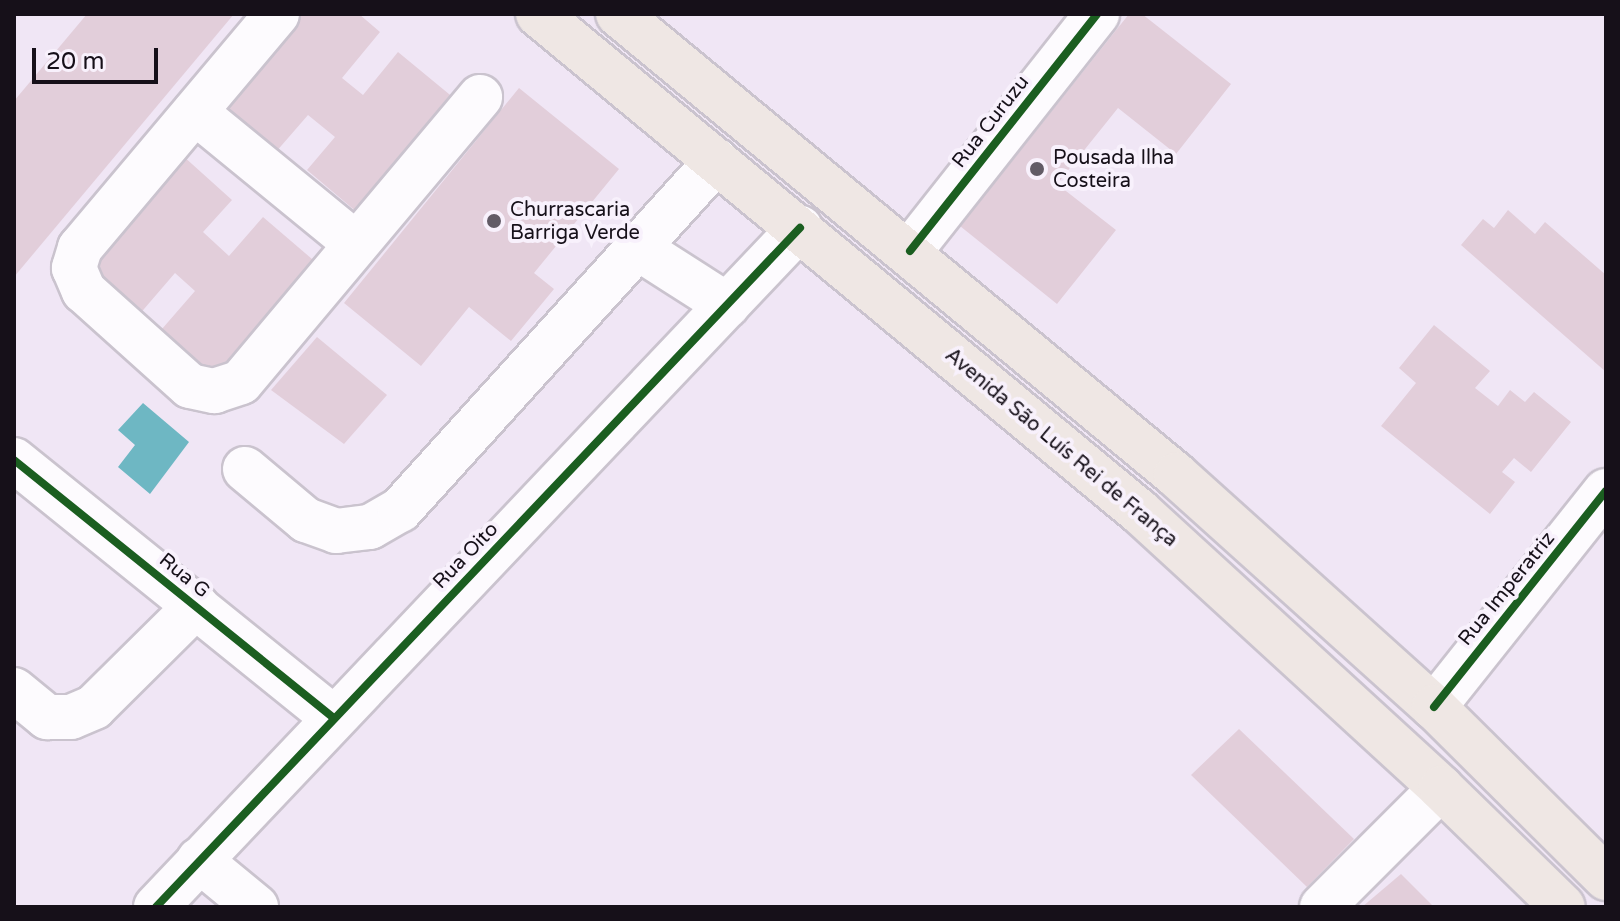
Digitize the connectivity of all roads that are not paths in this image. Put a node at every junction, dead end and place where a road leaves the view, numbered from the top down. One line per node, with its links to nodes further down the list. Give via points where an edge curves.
1 (277, 14): 6 (street)
2 (538, 14): 7 (main road, Avenida São Luís Rei de França)
3 (618, 14): 11 (main road)
4 (1097, 14): 11 (street, Rua Curuzu)
5 (480, 97): 9 (street)
6 (195, 112): 9 (street); 9 (street, via 80,248 74,268 84,291 190,386 214,391 241,382)
7 (717, 161): 8 (main road, Avenida São Luís Rei de França); 10 (street)
8 (800, 228): 12 (street, Rua Oito); 20 (main road, Avenida São Luís Rei de França, via 1140,512)
9 (356, 244)
10 (638, 248): 12 (street); 14 (street, via 400,510 370,527 336,531 306,520)
11 (910, 251): 18 (main road, via 1176,475)
12 (727, 305): 19 (street, Rua Oito)
13 (14, 460): 16 (street, Rua G)
14 (245, 469)
15 (1606, 491): 18 (street, Rua Imperatriz)
16 (196, 606): 17 (street, via 94,707 71,717 47,717); 19 (street, Rua G)
17 (14, 690)
18 (1434, 707): 22 (main road)
19 (334, 718): 21 (street, Rua Oito)
20 (1441, 788): 25 (street); 26 (main road, Avenida São Luís Rei de França)
21 (199, 860): 23 (street, Rua Oito); 24 (street)
22 (1606, 878)
23 (156, 907)
24 (256, 907)
25 (1322, 907)
26 (1563, 907)

